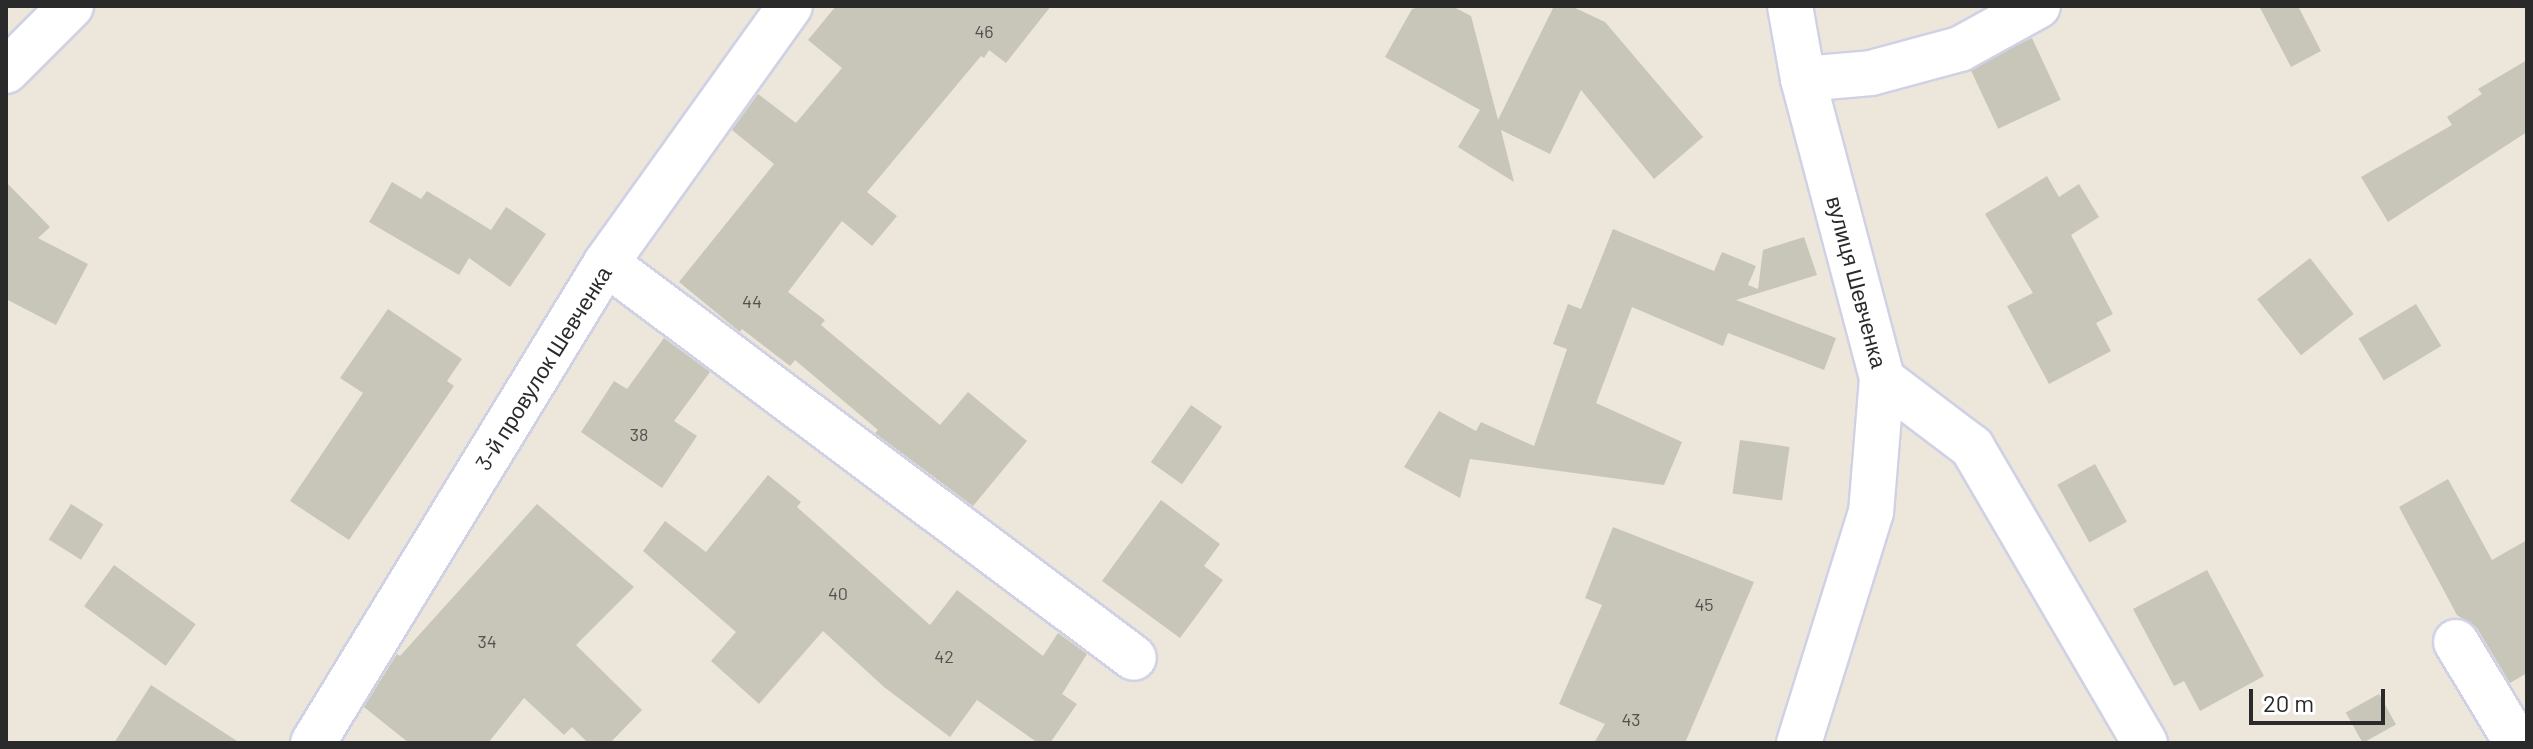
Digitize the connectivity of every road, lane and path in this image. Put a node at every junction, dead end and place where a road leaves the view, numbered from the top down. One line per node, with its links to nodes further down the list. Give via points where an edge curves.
1 (71, 6): 5 (street)
2 (790, 6): 7 (street, 3-й провулок Шевченка)
3 (1790, 6): 6 (street, вулиця Шевченка)
4 (2038, 6): 6 (street, via 1960,49 1871,73)
5 (6, 71)
6 (1803, 79): 8 (street, вулиця Шевченка)
7 (606, 263): 10 (street); 11 (street, 3-й провулок Шевченка)
8 (1882, 379): 12 (street, вулиця Шевченка, via 1871,512); 13 (street, via 1972,447)
9 (2456, 642): 14 (street)
10 (1134, 658)
11 (313, 743)
12 (1799, 743)
13 (2145, 743)
14 (2517, 743)

